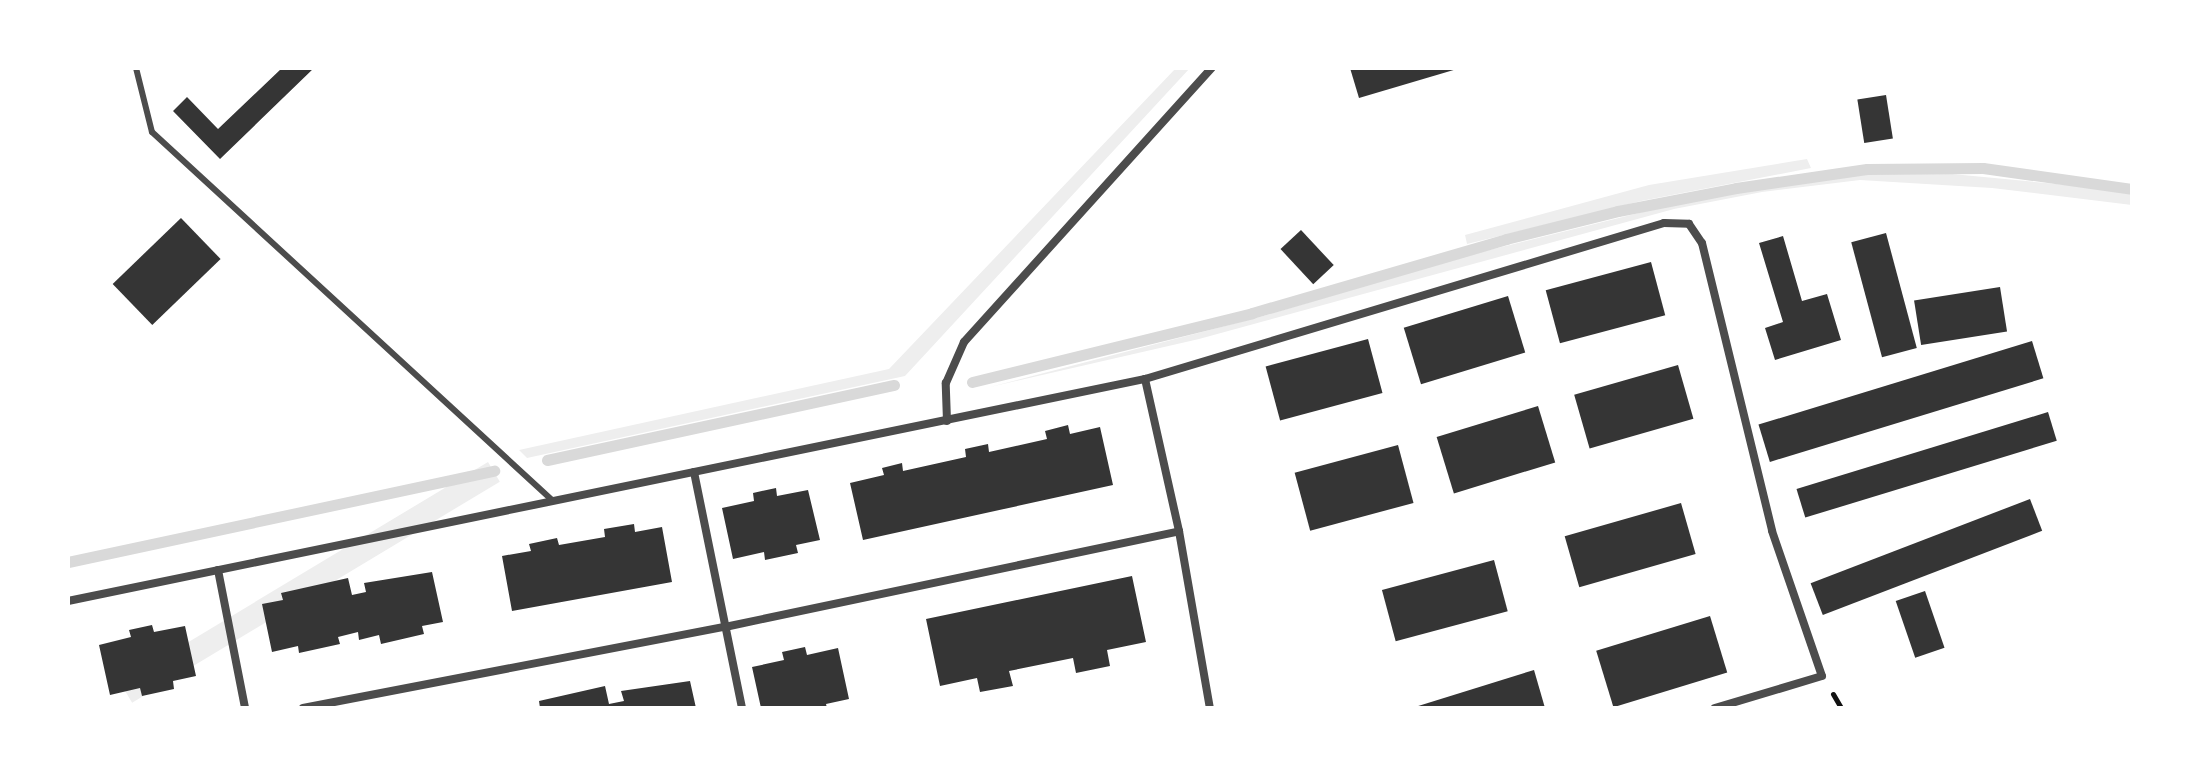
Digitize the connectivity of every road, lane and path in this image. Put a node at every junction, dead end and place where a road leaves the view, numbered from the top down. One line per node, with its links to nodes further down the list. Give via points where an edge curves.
1 (136, 68): 6 (lane, via 152,132)
2 (1212, 68): 4 (street, via 964,342 946,383)
3 (1145, 379): 4 (street); 7 (street); 15 (street, via 1664,223 1689,224 1702,243 1772,531 1822,676)
4 (947, 421): 5 (street)
5 (694, 472): 6 (street); 10 (street)
6 (553, 501): 8 (street)
7 (1179, 531): 10 (street); 14 (street)
8 (218, 570): 9 (street); 11 (street)
9 (68, 601)
10 (725, 627): 12 (street); 13 (street)
11 (245, 708)
12 (303, 708)
13 (742, 708)
14 (1210, 708)
15 (1715, 708)

